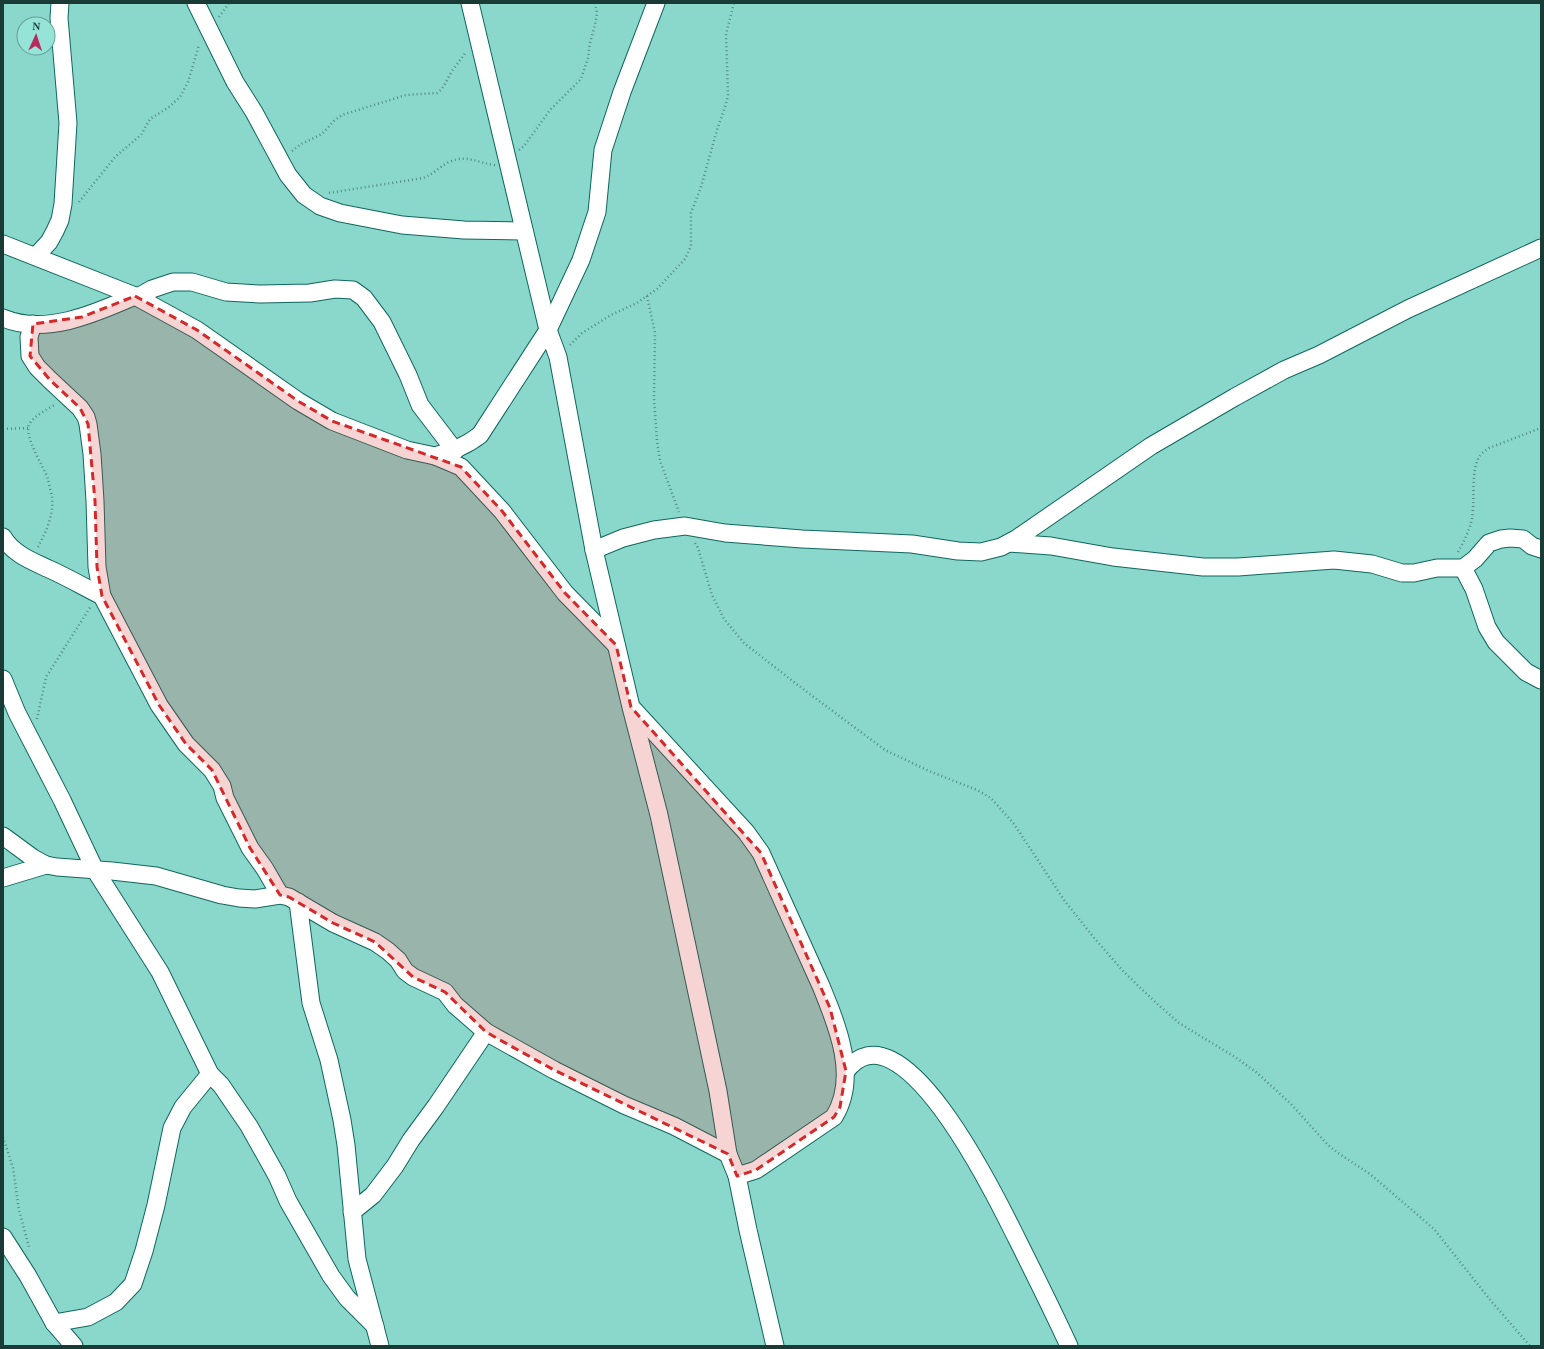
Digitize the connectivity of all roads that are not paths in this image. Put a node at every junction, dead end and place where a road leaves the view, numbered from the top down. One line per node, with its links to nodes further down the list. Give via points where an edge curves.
1 (48, 3): 4 (street)
2 (470, 3): 6 (street)
3 (656, 3): 13 (street, via 603,150 597,212 581,260)
4 (60, 10): 9 (street, via 68,124 63,204 60,220 49,242)
5 (199, 10): 6 (street, via 235,82 283,167 304,195 320,206 340,213 402,225)
6 (524, 231): 13 (street)
7 (3, 244): 9 (street)
8 (1541, 248): 17 (street, via 1408,309 1235,397 1151,446)
9 (36, 256): 10 (street)
10 (137, 297): 12 (street, via 82,317); 14 (street, via 174,282 192,282 226,292 260,294 353,290 364,298 382,322 420,405); 15 (street, via 197,330 298,401 332,421 407,450)
11 (3, 318): 12 (street)
12 (33, 324): 21 (street, via 29,337 30,356 80,408 88,424)
13 (548, 330): 14 (street, via 480,435); 19 (street, via 558,357)
14 (454, 451): 15 (street)
15 (435, 456): 22 (street, via 461,467 502,511 565,593)
16 (3, 537): 21 (street, via 33,563)
17 (1009, 543): 19 (street, via 1001,548 981,552 958,551 912,544 802,539 685,526 638,534); 20 (street, via 1051,546 1113,557 1203,567 1334,560 1372,564 1402,573)
18 (1541, 549): 20 (street, via 1522,539 1496,540 1489,543 1475,559)
19 (594, 550): 22 (street)
20 (1456, 568): 24 (street, via 1472,585 1487,627 1496,642 1526,672)
21 (100, 595): 30 (street, via 159,705 186,744 212,770 222,786 225,798 250,848)
22 (616, 646): 25 (street)
23 (3, 679): 28 (street, via 17,713)
24 (1541, 680)
25 (631, 707): 33 (street, via 746,832 761,853 830,1008 842,1046); 35 (street, via 659,815 718,1091)
26 (3, 836): 27 (street)
27 (46, 865): 28 (street); 29 (street)
28 (95, 870): 30 (street, via 156,876 239,898 255,899); 34 (street, via 160,972)
29 (3, 878)
30 (280, 895): 31 (street)
31 (298, 902): 32 (street, via 333,923 384,948 413,977 445,992 455,1005); 37 (street, via 311,1003 338,1097 346,1145)
32 (486, 1032): 35 (street, via 554,1070); 37 (street, via 395,1166 373,1195)
33 (846, 1071): 36 (street, via 840,1107 834,1117 756,1170); 44 (street, via 860,1059 871,1056 894,1062 907,1070 948,1117 979,1165)
34 (210, 1074): 39 (street, via 183,1106 172,1128 156,1205 133,1284 116,1302 88,1316); 40 (street, via 230,1097 249,1126 331,1276 347,1298)
35 (728, 1154): 36 (street)
36 (737, 1176): 43 (street)
37 (352, 1212): 40 (street, via 356,1259)
38 (3, 1237): 39 (street)
39 (54, 1323): 41 (street)
40 (374, 1326): 42 (street)
41 (74, 1346)
42 (380, 1346)
43 (775, 1346)
44 (1069, 1346)

